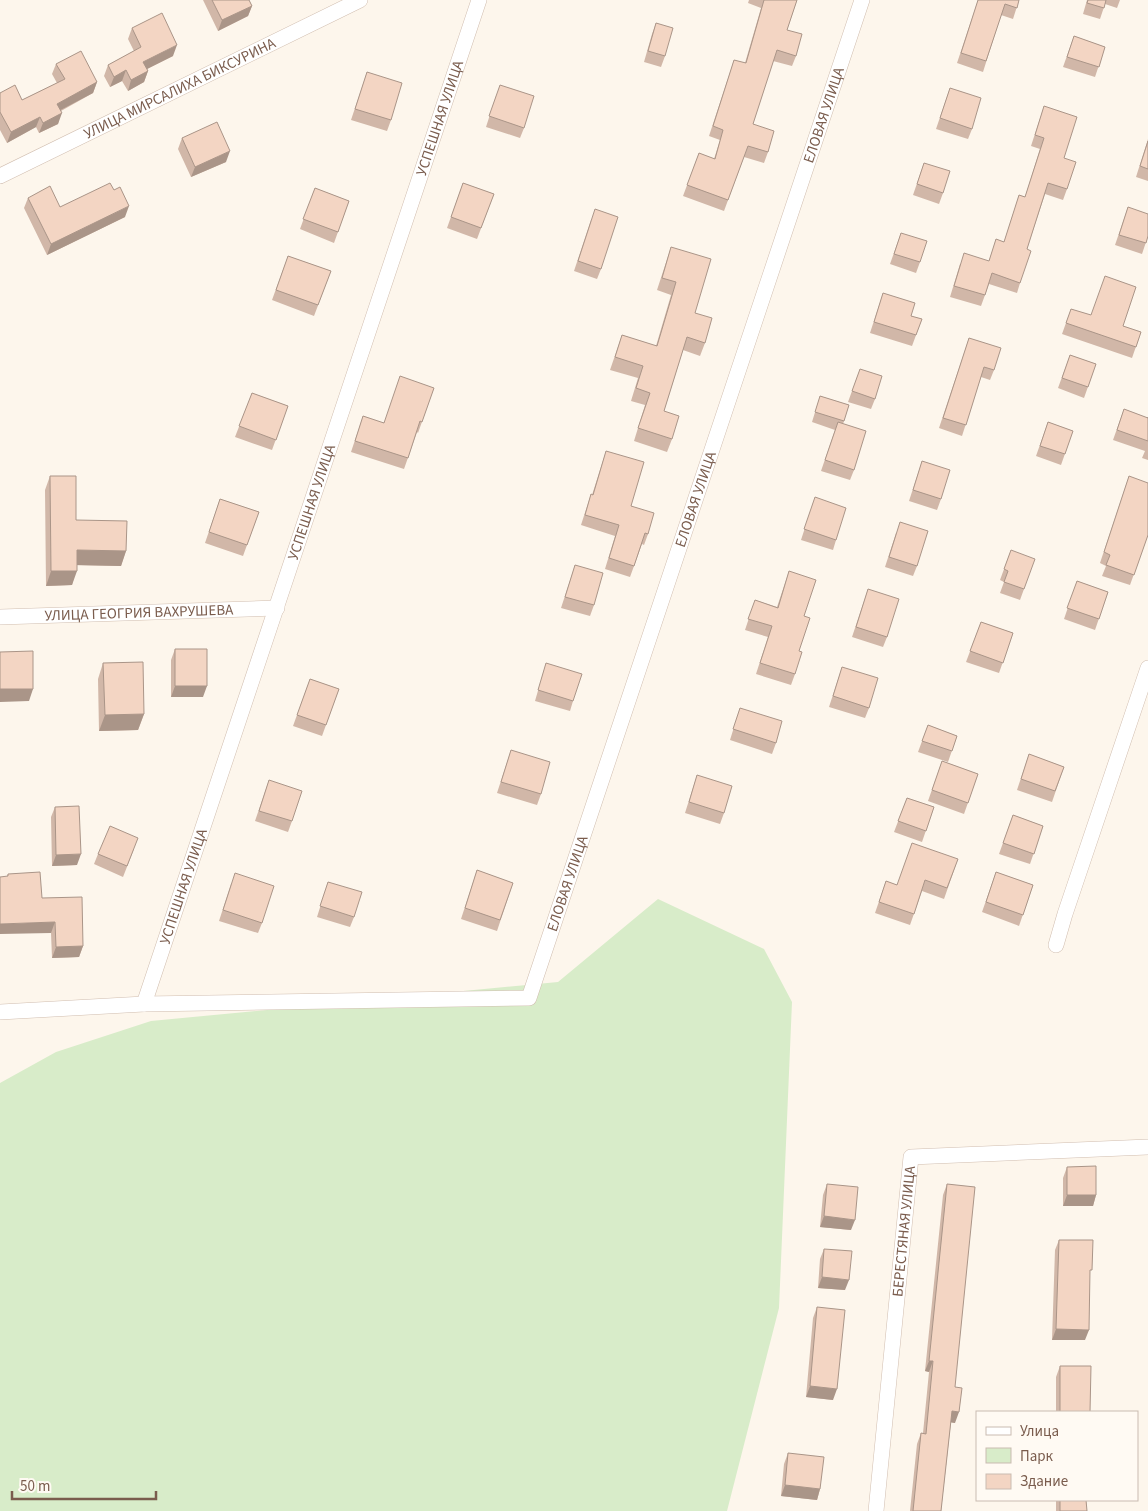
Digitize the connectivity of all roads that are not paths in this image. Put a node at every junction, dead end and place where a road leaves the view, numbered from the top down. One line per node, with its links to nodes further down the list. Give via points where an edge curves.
1 (360, 0): 4 (street, УЛИЦА МИРСАЛИХА БИКСУРИНА)
2 (478, 0): 5 (street, УСПЕШНАЯ УЛИЦА)
3 (862, 0): 9 (street, ЕЛОВАЯ УЛИЦА, via 528,998)
4 (0, 176)
5 (277, 608): 6 (street, УЛИЦА ГЕОГРИЯ ВАХРУШЕВА); 9 (street, УСПЕШНАЯ УЛИЦА)
6 (0, 617)
7 (1148, 668): 8 (street)
8 (1056, 945)
9 (144, 1004): 10 (street)
10 (0, 1012)
11 (1148, 1147): 12 (street, БЕРЕСТЯНАЯ УЛИЦА, via 911,1156)
12 (876, 1511)

